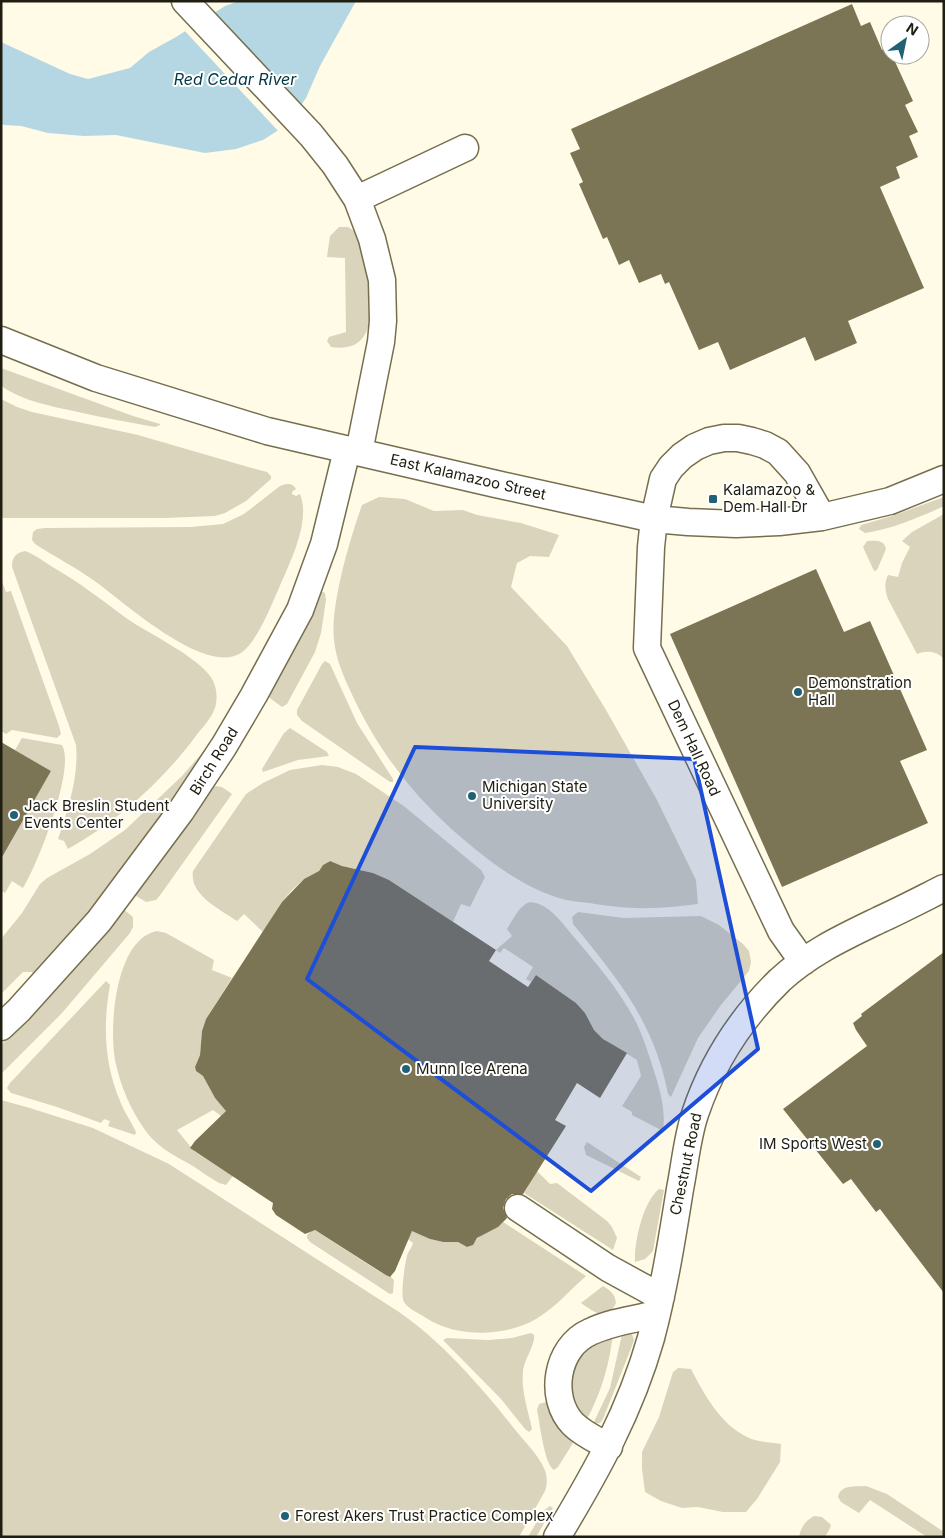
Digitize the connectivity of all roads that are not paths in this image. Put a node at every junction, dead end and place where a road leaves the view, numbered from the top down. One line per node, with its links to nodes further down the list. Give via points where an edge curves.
1 (187, 4): 3 (street, Birch Road, via 311,135 336,165)
2 (466, 148): 3 (street)
3 (357, 199): 5 (street, Birch Road, via 372,239 382,280 383,322 381,342)
4 (1, 340): 5 (street, East Kalamazoo Street, via 96,378 181,406)
5 (353, 451): 8 (street, East Kalamazoo Street); 11 (street, Birch Road, via 300,610 224,746 181,811 99,921)
6 (944, 479): 7 (street, East Kalamazoo Street, via 890,500)
7 (822, 517): 8 (street, East Kalamazoo Street, via 736,524); 8 (street, Dem Hall Road, via 797,473 778,452 765,445 724,438 695,448 671,467 663,479)
8 (654, 518): 10 (street, Dem Hall Road, via 647,648 781,931)
9 (944, 888): 10 (street, Chestnut Road, via 849,933)
10 (803, 962): 13 (street, Chestnut Road, via 782,979 744,1020 704,1090 688,1142)
11 (1, 1027)
12 (518, 1208): 13 (street)
13 (659, 1305): 14 (street, Chestnut Road, via 643,1364); 14 (street, via 589,1332 574,1344 558,1373 565,1413 584,1433)
14 (609, 1447): 15 (street, Chestnut Road)
15 (557, 1537)

